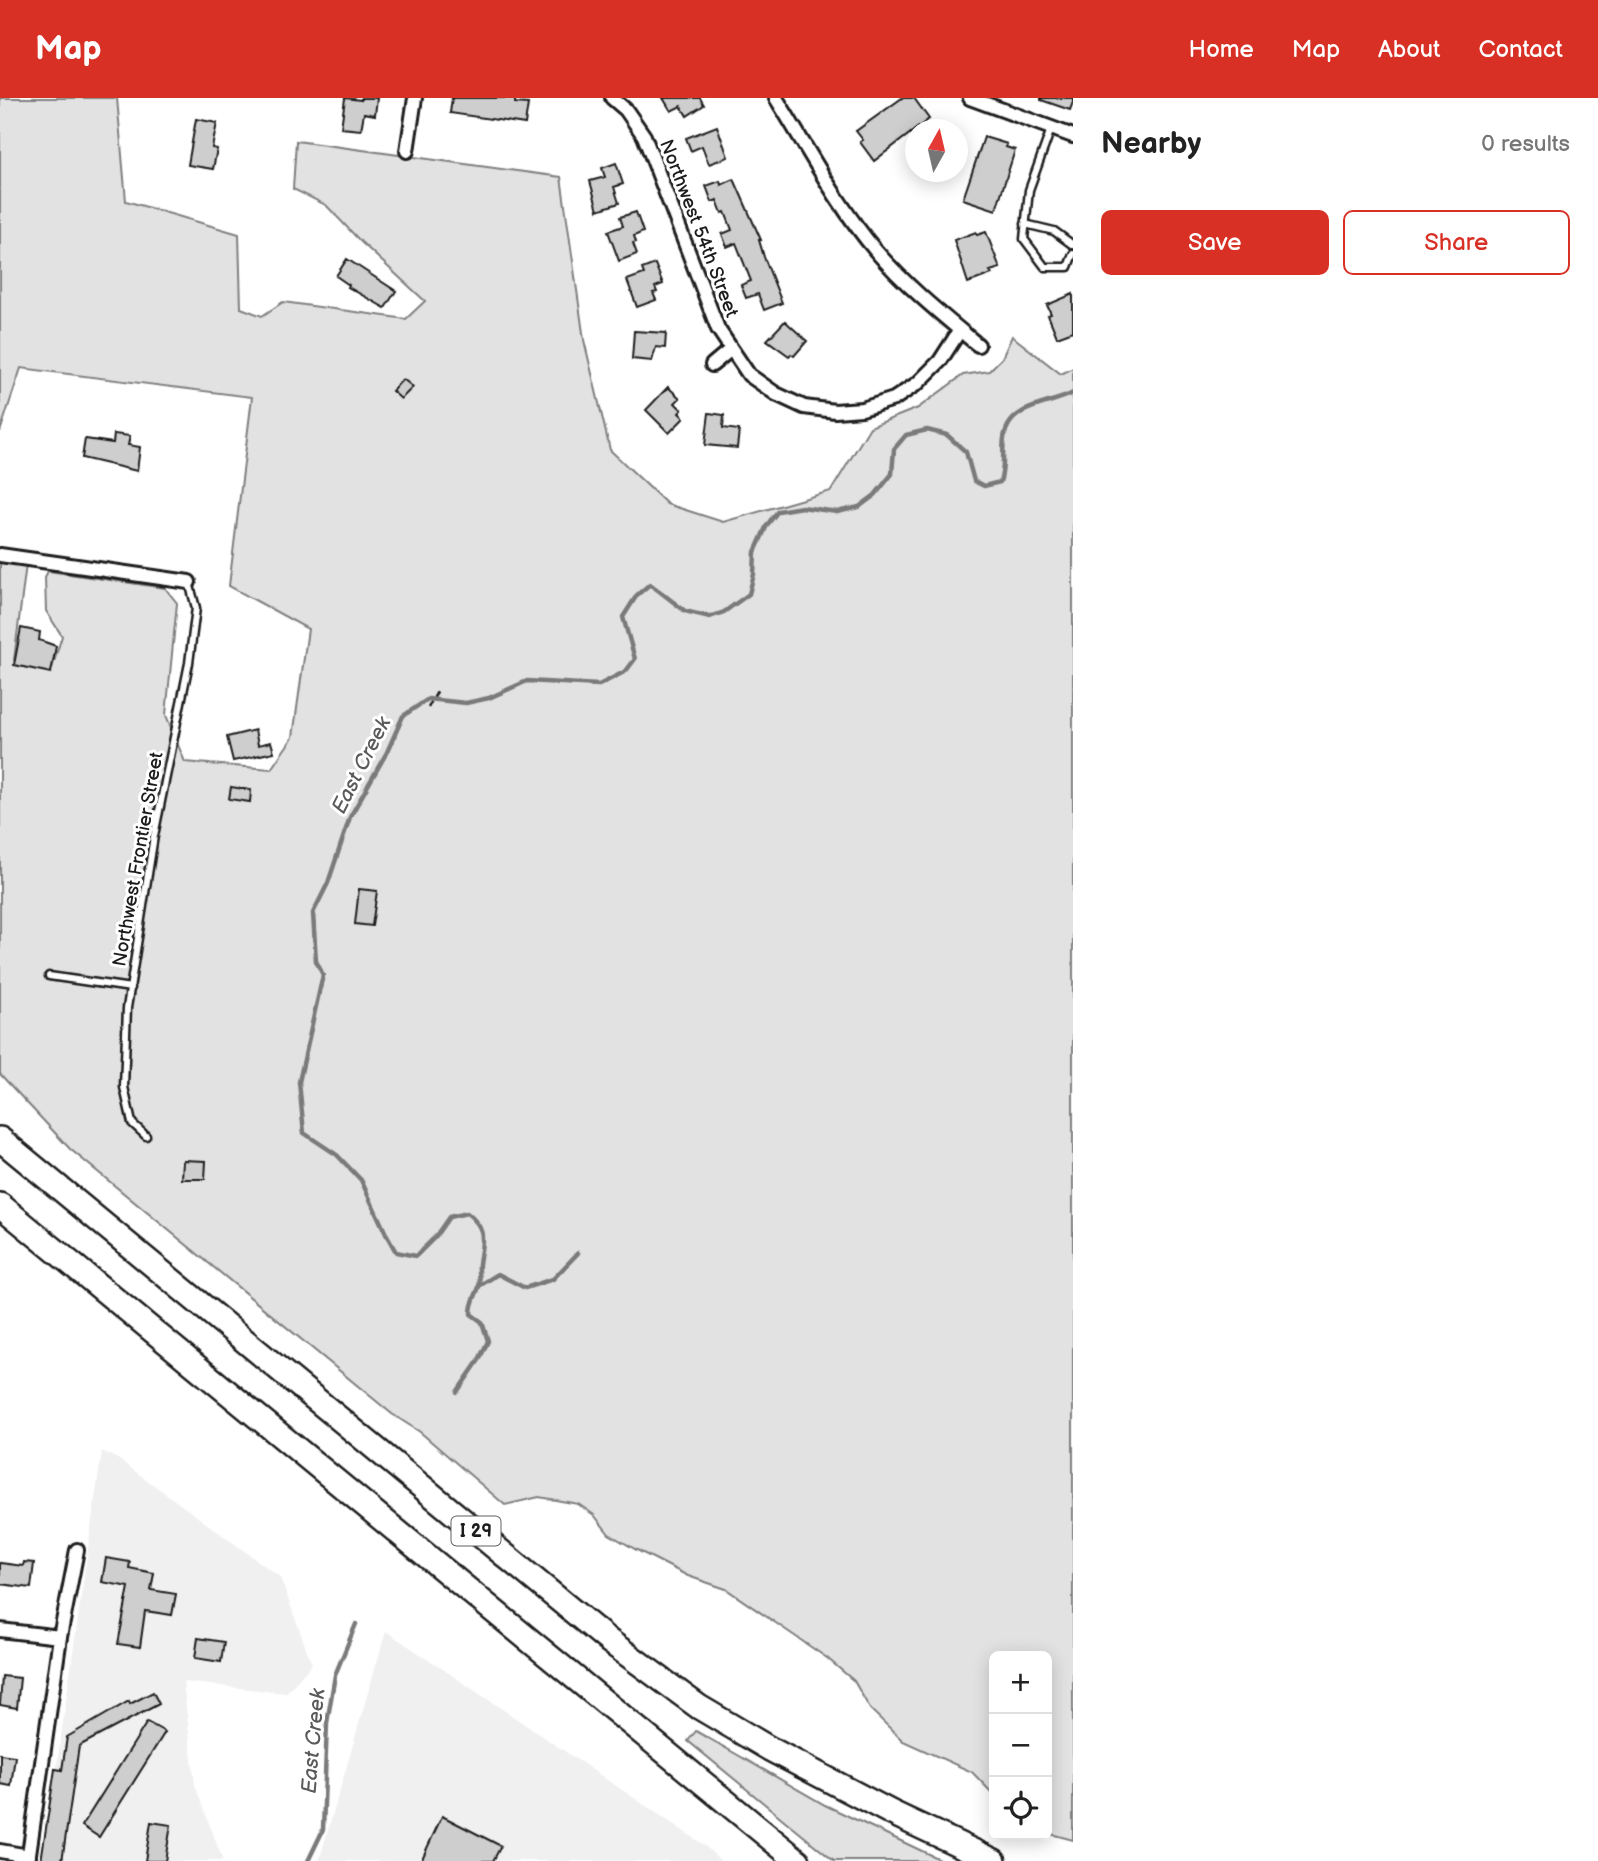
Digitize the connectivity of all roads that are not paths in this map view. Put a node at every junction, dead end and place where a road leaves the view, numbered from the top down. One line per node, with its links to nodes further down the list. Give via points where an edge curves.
1 (415, 98): 7 (street)
2 (612, 98): 13 (street, Northwest 54th Street, via 644,136 718,329)
3 (776, 98): 11 (street, via 876,251)
4 (970, 98): 5 (street)
5 (1051, 129): 6 (street); 8 (lane, via 1029,190)
6 (1073, 136)
7 (407, 151)
8 (1025, 224): 9 (lane, via 1054,231); 10 (lane, via 1024,239 1045,267 1068,267)
9 (1073, 245)
10 (1073, 254)
11 (960, 330): 12 (street); 13 (street, Northwest 54th Street, via 940,361 918,383 894,399 862,410 804,407 776,394 749,375)
12 (978, 345)
13 (731, 349): 14 (street)
14 (712, 365)
15 (0, 555): 16 (street)
16 (189, 582): 18 (lane, Northwest Frontier Street, via 196,608 189,663 154,836)
17 (49, 976): 18 (lane)
18 (131, 988): 19 (lane, Northwest Frontier Street, via 124,1087 132,1123)
19 (146, 1136)
20 (0, 1139): 28 (highway, I 29, via 610,1641 688,1699 770,1749)
21 (0, 1205): 27 (highway, I 29)
22 (77, 1550): 24 (street)
23 (0, 1630): 24 (street)
24 (60, 1637): 26 (street)
25 (0, 1851): 26 (street)
26 (28, 1858)
27 (798, 1861)
28 (994, 1861)

